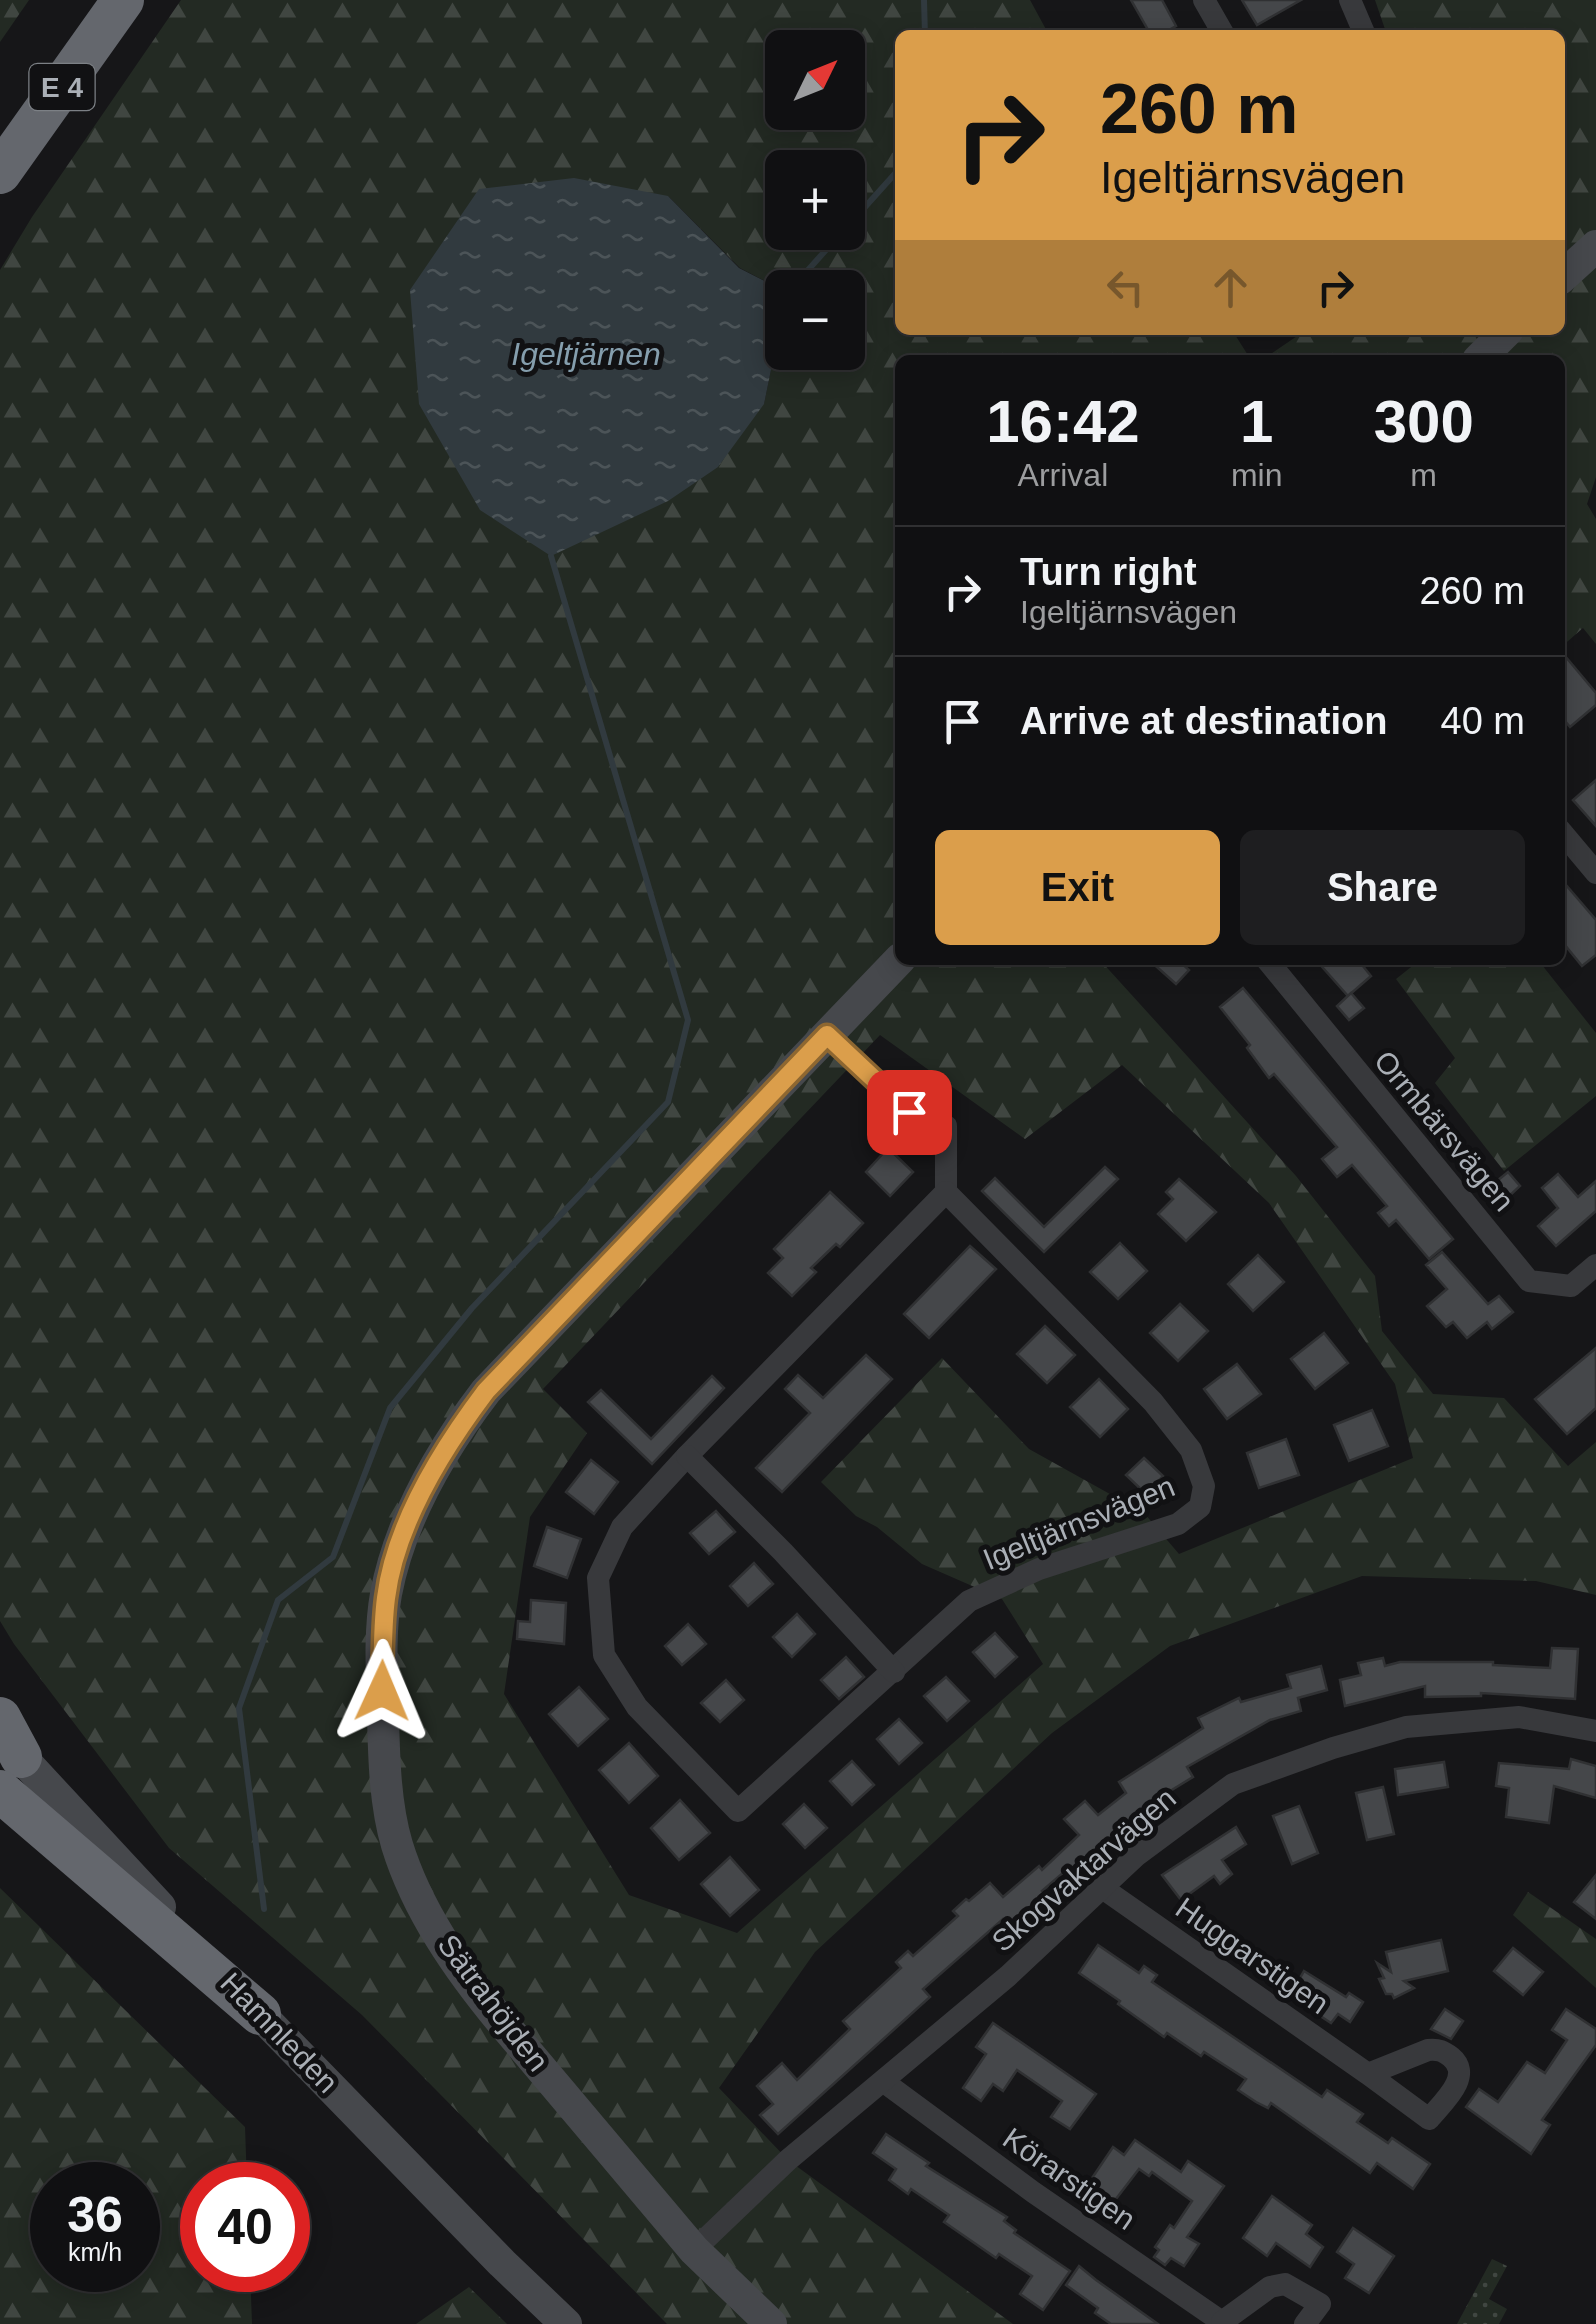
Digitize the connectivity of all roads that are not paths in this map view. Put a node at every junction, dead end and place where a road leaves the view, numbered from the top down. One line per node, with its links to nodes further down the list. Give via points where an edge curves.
1 (89, 0): 7 (highway, E 4)
2 (124, 0): 8 (highway, E 4)
3 (1204, 0): 5 (street)
4 (1350, 0): 6 (street)
5 (1221, 30)
6 (1363, 30)
7 (0, 123)
8 (0, 173)
9 (1596, 246): 10 (street)
10 (1565, 274)
11 (1503, 335): 12 (street)
12 (1483, 355)
13 (1565, 836): 14 (street)
14 (1596, 874)
15 (895, 964): 17 (street, Sätrahöjden)
16 (1271, 965): 19 (street, Ormbärsvägen, via 1529,1281 1572,1286)
17 (827, 1035): 18 (street, via 909,1112 946,1126); 29 (street, Sätrahöjden, via 486,1391 446,1443 386,1595 384,1764 397,1844 419,1899 473,1987)
18 (946, 1192): 20 (street, Igeltjärnsvägen); 21 (street, Igeltjärnsvägen, via 1153,1402 1191,1450 1204,1486 1200,1507 1178,1524 1038,1569 969,1601)
19 (1596, 1264)
20 (686, 1456): 21 (street); 21 (street, Igeltjärnsvägen, via 622,1527 598,1578 604,1655 637,1707 738,1812)
21 (894, 1672)
22 (0, 1718): 24 (highway)
23 (1596, 1730): 25 (street, Skogvaktarvägen, via 1519,1717 1406,1727 1333,1748 1233,1784)
24 (7, 1761): 26 (highway)
25 (1101, 1887): 27 (street, Huggarstigen); 28 (street, Skogvaktarvägen)
26 (260, 2014): 31 (street, Hamnleden)
27 (1368, 2074)
28 (884, 2082): 29 (street, Skogvaktarvägen, via 788,2160); 30 (street, Körarstigen)
29 (694, 2250): 32 (street, Sätrahöjden)
30 (1224, 2323): 33 (street, Körarstigen, via 1270,2287 1285,2284 1320,2304)
31 (566, 2324)
32 (772, 2324)
33 (1305, 2324)

